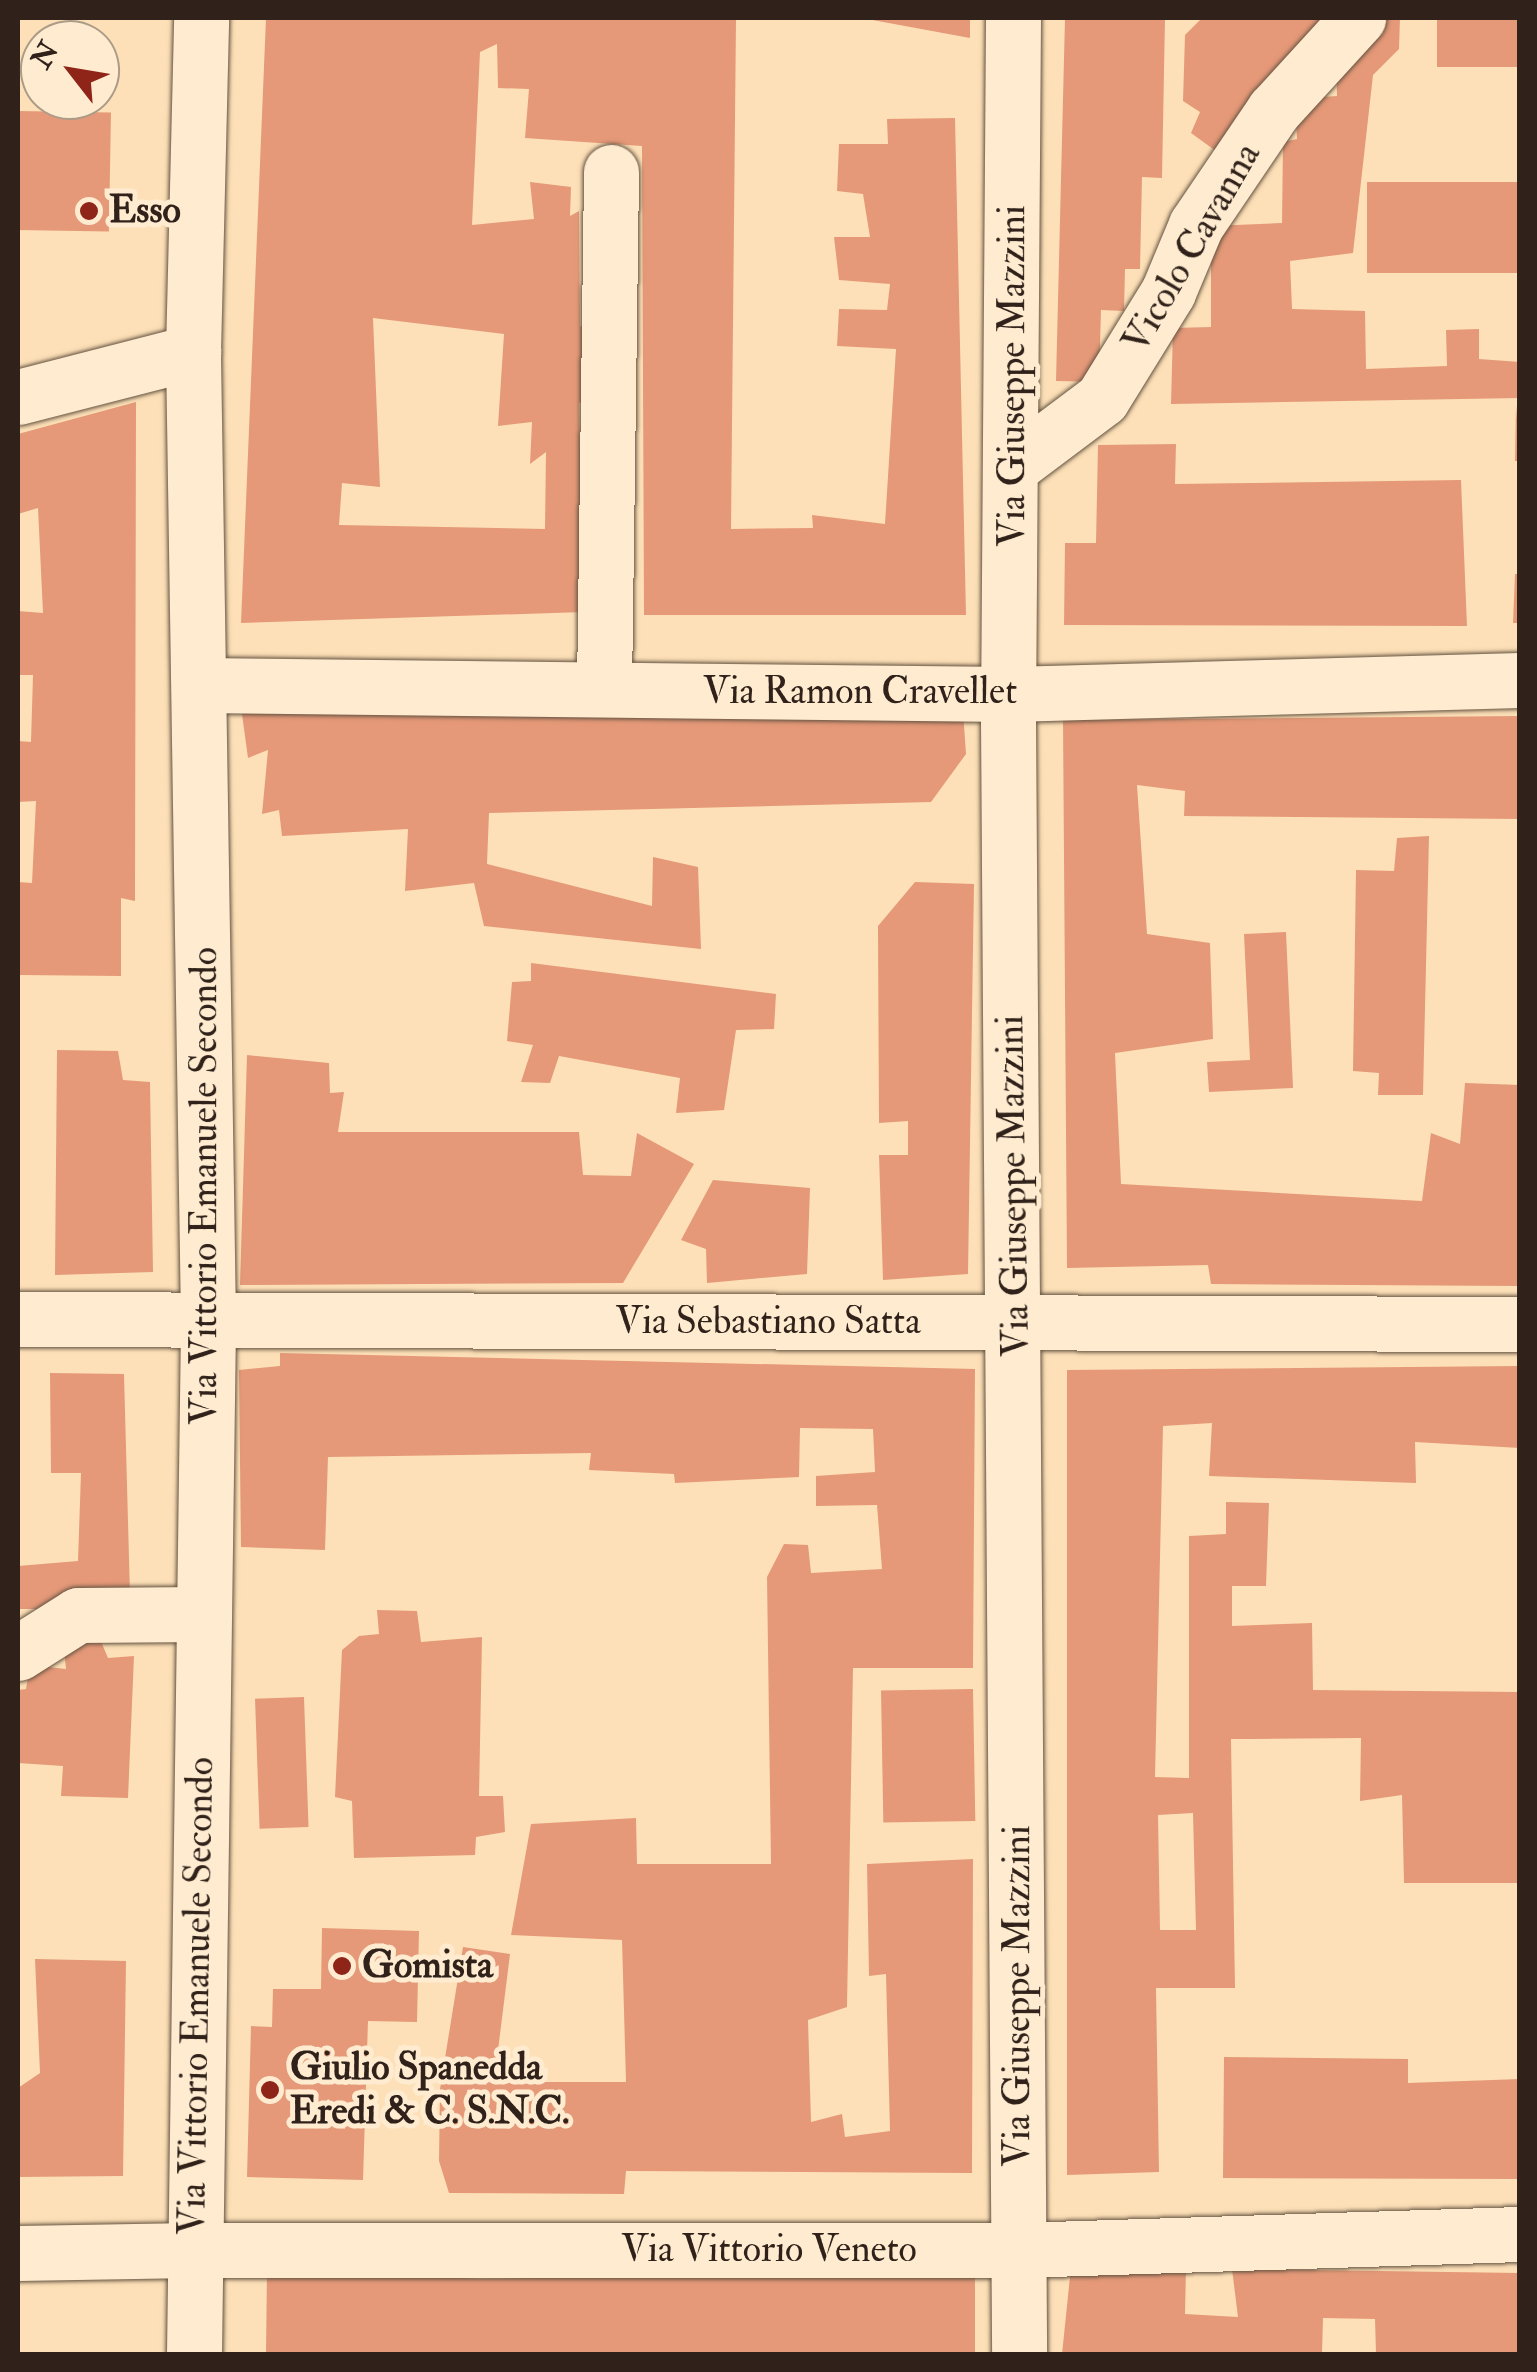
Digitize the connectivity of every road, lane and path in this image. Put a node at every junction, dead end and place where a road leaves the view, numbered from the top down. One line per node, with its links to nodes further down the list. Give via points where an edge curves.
1 (201, 18): 5 (street, Via Vittorio Emanuele Secondo)
2 (1013, 18): 7 (street, Via Giuseppe Mazzini)
3 (1358, 18): 7 (street, Vicolo Cavanna, via 1274,110 1196,224 1168,292 1102,399)
4 (611, 172): 10 (street)
5 (192, 352): 6 (street); 9 (street, Via Vittorio Emanuele Secondo)
6 (18, 397)
7 (1014, 465): 11 (street, Via Giuseppe Mazzini)
8 (1520, 680): 11 (street, Via Ramon Cravellet)
9 (200, 685): 10 (street, Via Ramon Cravellet); 13 (street, Via Vittorio Emanuele Secondo)
10 (604, 689): 11 (street, Via Ramon Cravellet)
11 (1010, 694): 14 (street, Via Giuseppe Mazzini)
12 (18, 1320): 13 (street, Via Sebastiano Satta)
13 (208, 1320): 14 (street, Via Sebastiano Satta); 16 (street, Via Vittorio Emanuele Secondo)
14 (1016, 1322): 15 (street, Via Sebastiano Satta); 20 (street, Via Giuseppe Mazzini)
15 (1520, 1324)
16 (204, 1614): 17 (street, via 78,1615); 19 (street, Via Vittorio Emanuele Secondo)
17 (28, 1636)
18 (1520, 2234): 20 (street, Via Vittorio Veneto)
19 (193, 2250): 20 (street, Via Vittorio Veneto); 21 (street, Via Vittorio Veneto); 22 (street, Via Vittorio Emanuele Secondo)
20 (1019, 2250): 23 (street, Via Giuseppe Mazzini)
21 (18, 2254)
22 (194, 2354)
23 (1019, 2354)

